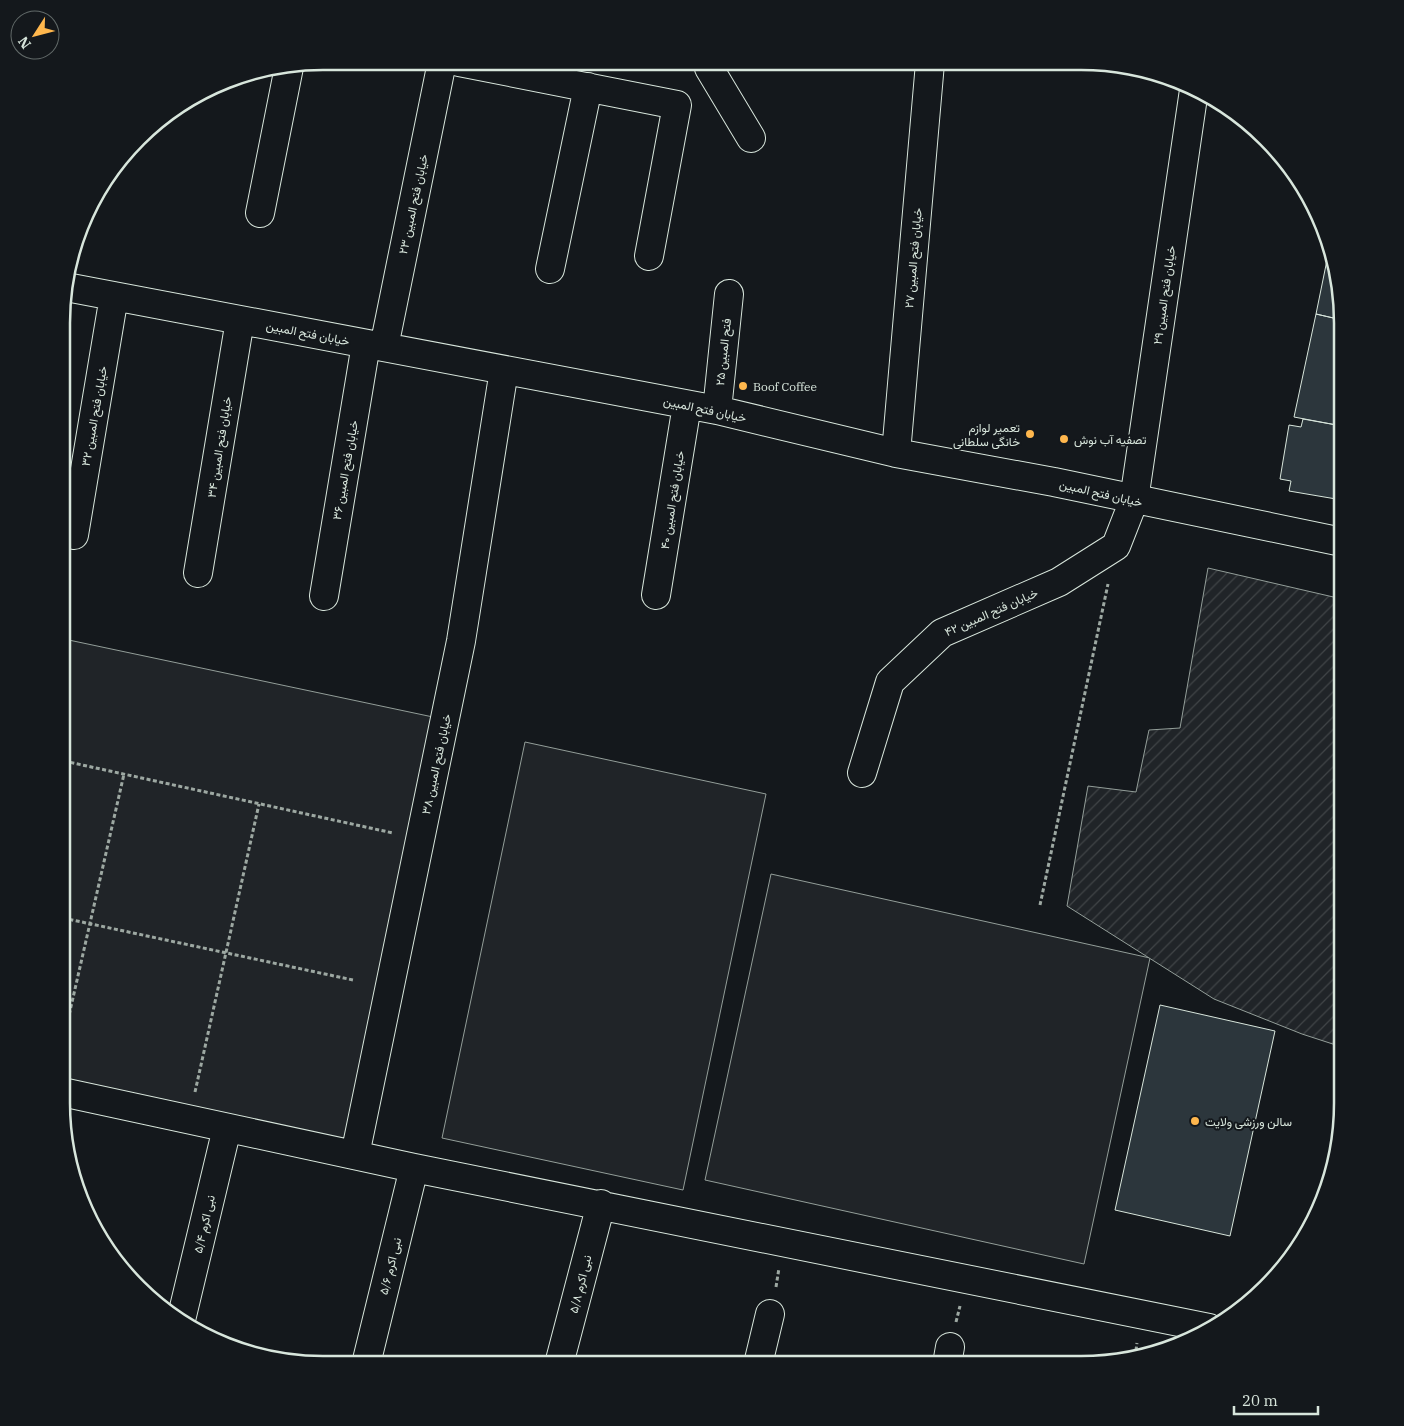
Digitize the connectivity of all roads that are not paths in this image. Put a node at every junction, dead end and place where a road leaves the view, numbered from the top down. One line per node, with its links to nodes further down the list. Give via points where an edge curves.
1 (440, 70): 16 (street, خیابان فتح المبین ۲۳)
2 (533, 70): 6 (street)
3 (710, 70): 8 (street)
4 (929, 70): 20 (street, خیابان فتح المبین ۲۷)
5 (288, 72): 9 (street)
6 (588, 87): 10 (street, via 677,105); 11 (street)
7 (1193, 96): 21 (street, خیابان فتح المبین ۲۹)
8 (751, 138)
9 (260, 213)
10 (649, 256)
11 (550, 269)
12 (72, 288): 14 (street, خیابان فتح المبین)
13 (729, 294): 19 (street, فتح المبین ۲۵)
14 (114, 296): 15 (street, خیابان فتح المبین); 22 (street, خیابان فتح المبین ۳۲)
15 (240, 320): 16 (street, خیابان فتح المبین); 24 (street, خیابان فتح المبین ۳۴)
16 (375, 346): 17 (street, خیابان فتح المبین); 26 (street, خیابان فتح المبین ۳۶)
17 (504, 370): 18 (street, خیابان فتح المبین); 30 (street, خیابان فتح المبین ۳۸, via 462,640)
18 (688, 404): 19 (street, خیابان فتح المبین); 25 (street, خیابان فتح المبین ۴۰)
19 (717, 410): 20 (street, خیابان فتح المبین)
20 (896, 453): 21 (street, خیابان فتح المبین)
21 (1134, 500): 23 (street, خیابان فتح المبین); 27 (street, خیابان فتح المبین ۴۲, via 1116,546 1059,582 942,633 890,682)
22 (74, 535)
23 (1334, 540)
24 (198, 573)
25 (656, 595)
26 (324, 596)
27 (862, 773)
28 (70, 1094): 29 (street)
29 (227, 1128): 30 (street); 33 (street, نبی اکرم ۵/۴)
30 (355, 1155): 31 (street)
31 (414, 1168): 32 (street); 36 (street, نبی اکرم ۵/۶)
32 (601, 1204): 35 (street); 37 (street, نبی اکرم ۵/۸)
33 (183, 1313)
34 (770, 1314): 38 (street)
35 (1200, 1326)
36 (368, 1356)
37 (561, 1356)
38 (760, 1356)

